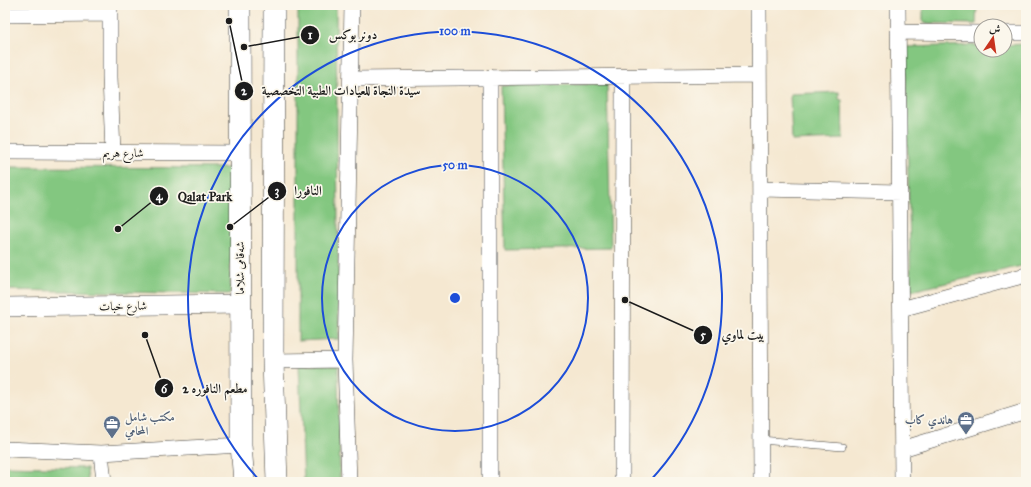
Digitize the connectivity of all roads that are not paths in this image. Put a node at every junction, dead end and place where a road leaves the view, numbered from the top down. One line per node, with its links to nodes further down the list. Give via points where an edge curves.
1 (240, 5): 12 (main road, شەقامی شلاما)
2 (274, 5): 13 (main road)
3 (352, 5): 17 (street)
4 (759, 5): 15 (street)
5 (898, 5): 8 (street)
6 (110, 10): 7 (street); 19 (street)
7 (5, 15)
8 (898, 32): 9 (street); 22 (street)
9 (973, 33)
10 (1013, 33): 11 (street)
11 (1026, 33)
12 (240, 38): 13 (main road); 20 (main road, شەقامی شلاما)
13 (274, 40): 28 (main road)
14 (623, 76): 15 (street); 16 (street); 41 (street)
15 (759, 76): 21 (street)
16 (490, 77): 17 (street); 40 (street)
17 (352, 79): 27 (street)
18 (5, 152): 19 (street, شارع هريم)
19 (113, 153): 20 (street, شارع هريم)
20 (240, 153): 24 (main road, شەقامی شلاما)
21 (760, 189): 22 (street); 30 (street)
22 (900, 192): 26 (street)
23 (1026, 275): 26 (street)
24 (240, 304): 25 (street, شارع خبات); 31 (main road, شەقامی شلاما)
25 (5, 307)
26 (901, 309): 34 (street)
27 (345, 360): 28 (street); 39 (street)
28 (273, 361): 38 (main road)
29 (1026, 412): 34 (street)
30 (761, 440): 32 (lane); 42 (street)
31 (241, 445): 35 (street); 37 (main road, شەقامی شلاما)
32 (842, 447)
33 (5, 449): 35 (street)
34 (902, 449): 43 (street)
35 (101, 453): 36 (street)
36 (104, 482)
37 (244, 482)
38 (277, 482)
39 (349, 482)
40 (490, 482)
41 (622, 482)
42 (761, 482)
43 (902, 482)

